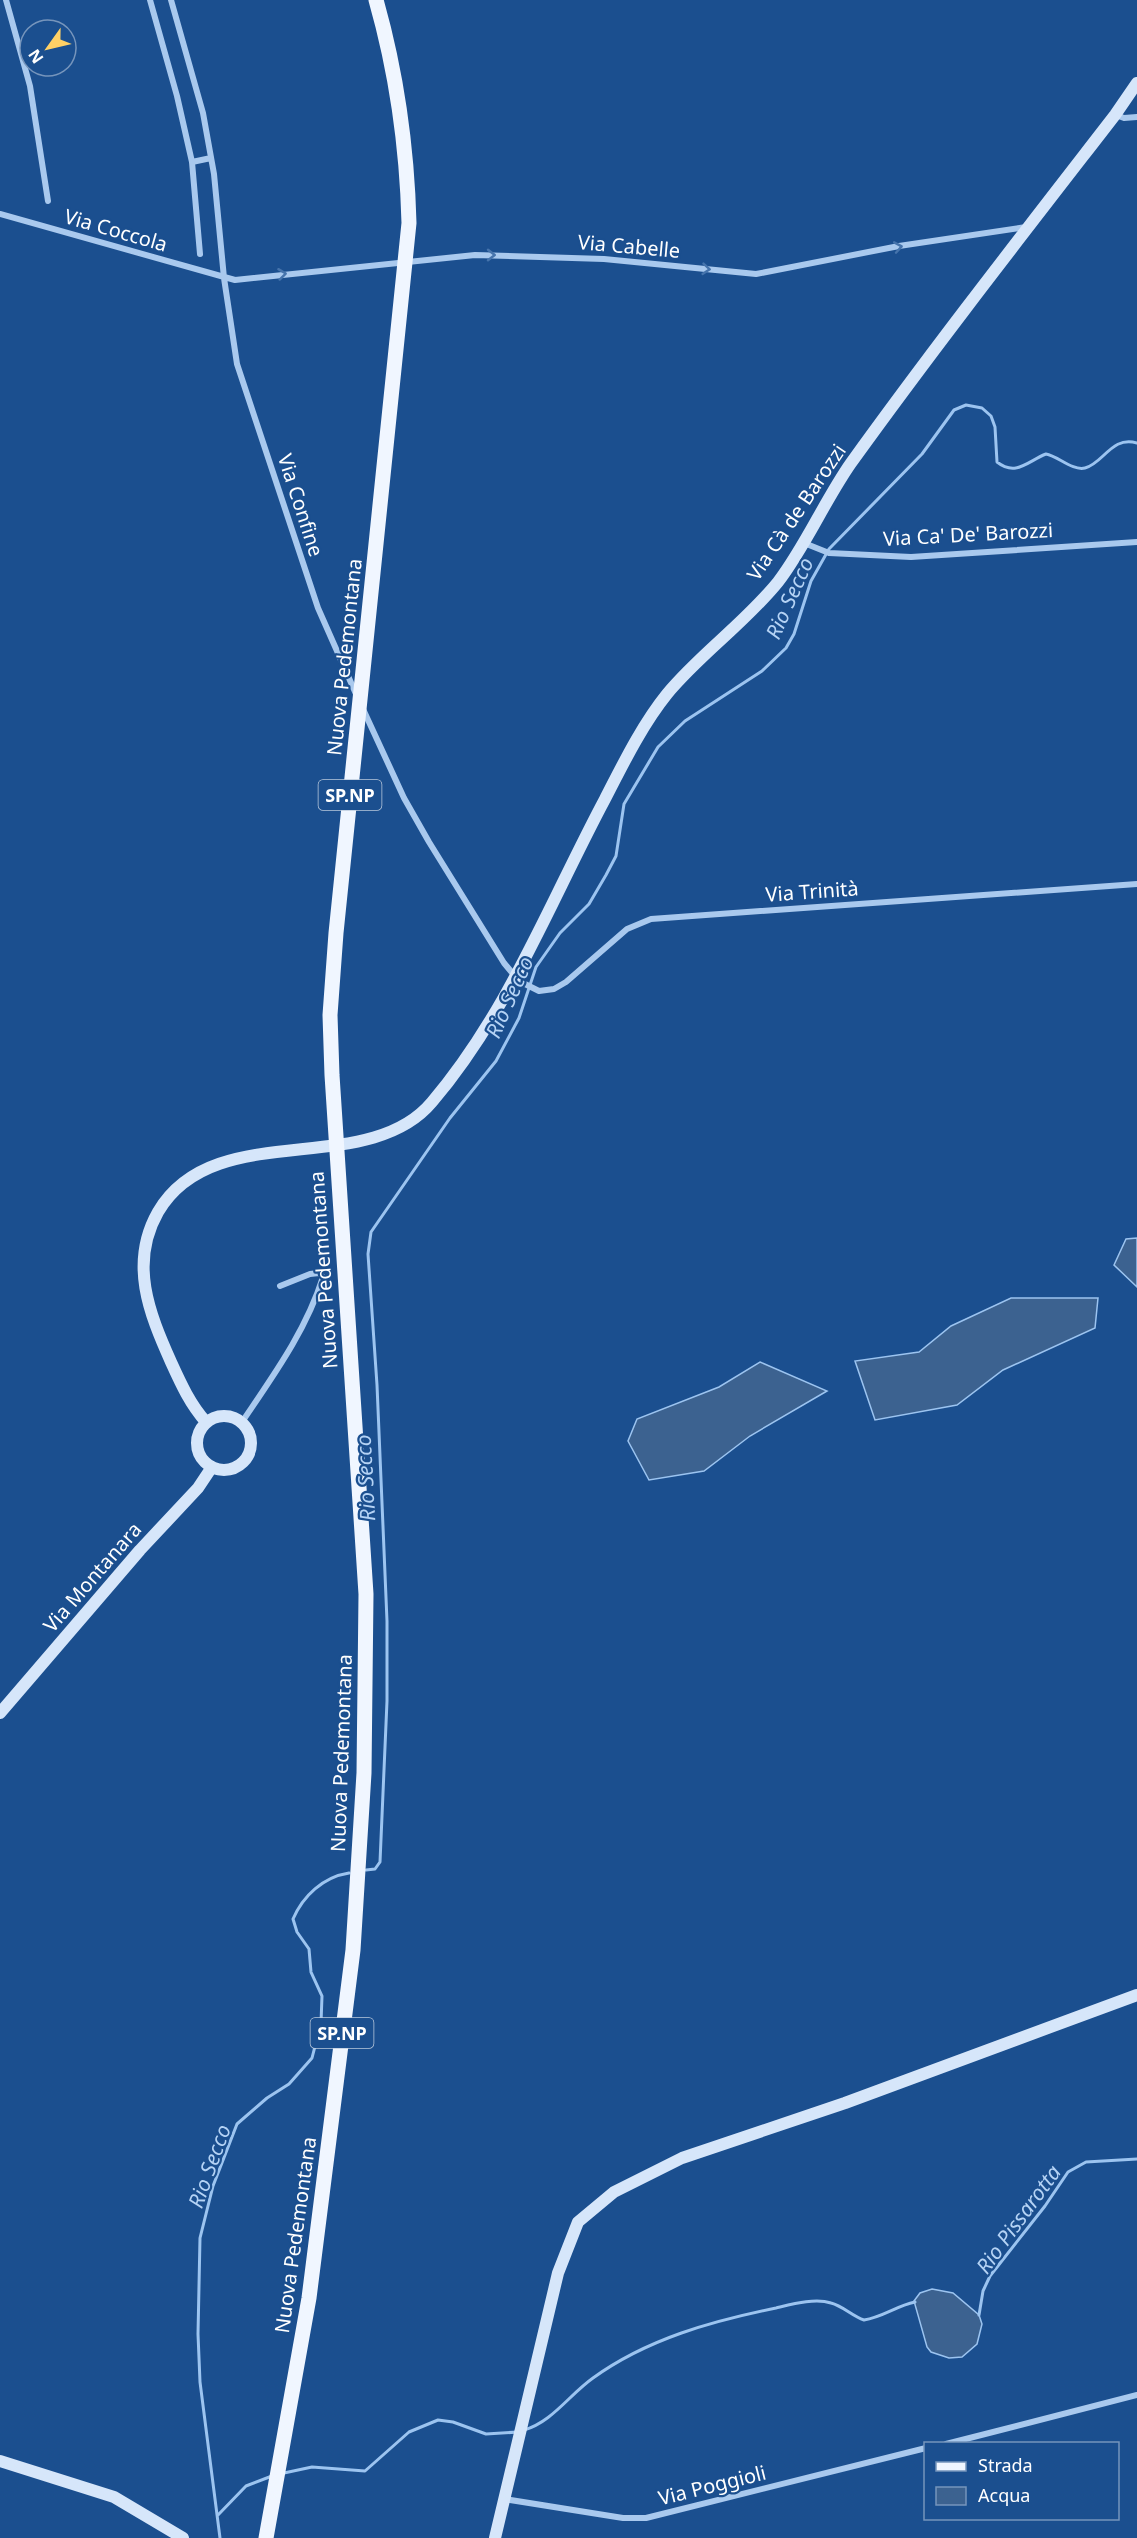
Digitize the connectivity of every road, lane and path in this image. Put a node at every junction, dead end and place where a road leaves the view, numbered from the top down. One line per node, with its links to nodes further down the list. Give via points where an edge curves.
1 (6, 0): 10 (street, via 30,86)
2 (150, 0): 9 (street)
3 (171, 0): 8 (street, Via Confine, via 203,113)
4 (376, 0): 31 (main road, Nuova Pedemontana / SP.NP, via 402,122 409,223 330,1015 366,1594 364,1773 353,1950 309,2298)
5 (1137, 82): 6 (street, Via Cà de Barozzi)
6 (1115, 115): 7 (street); 12 (street, Via Cà de Barozzi)
7 (1137, 117)
8 (211, 158): 9 (street); 14 (street, Via Confine)
9 (192, 162): 13 (street)
10 (48, 201)
11 (0, 214): 14 (street, Via Coccola)
12 (1029, 227): 14 (street, Via Cabelle, one-way to 12, via 240,280 381,263 518,254 756,274 898,246); 16 (street, Via Cà de Barozzi, via 848,467)
13 (200, 254)
14 (224, 278): 18 (street, Via Confine, via 237,364 318,608 405,798)
15 (1137, 542): 16 (street, Via Ca' De' Barozzi, via 911,557 829,553)
16 (802, 543): 18 (street, Via Cà de Barozzi, via 778,581 667,694 601,806)
17 (1137, 884): 18 (street, Via Trinità, via 651,919 627,929 554,989 535,989)
18 (518, 980): 20 (street, via 429,1107 412,1120 360,1140 226,1161 190,1177 171,1194 149,1231 142,1263 148,1307 184,1390)
19 (279, 1286): 21 (street, via 310,1274 323,1277 285,1359)
20 (206, 1422): 21 (street, via 224,1415); 22 (street, via 200,1429 197,1446 204,1462)
21 (242, 1422): 22 (street, via 252,1446 244,1461 229,1470)
22 (212, 1467): 23 (street, Via Montanara, via 198,1488)
23 (0, 1713)
24 (1137, 1995): 29 (street, via 845,2103 682,2158 614,2192 578,2222 558,2273)
25 (1137, 2395): 26 (street)
26 (954, 2442)
27 (924, 2448): 29 (street, Via Poggioli, via 646,2518 623,2518)
28 (0, 2461): 30 (street, via 114,2497)
29 (503, 2499): 32 (street)
30 (183, 2538)
31 (266, 2538)
32 (495, 2538)

